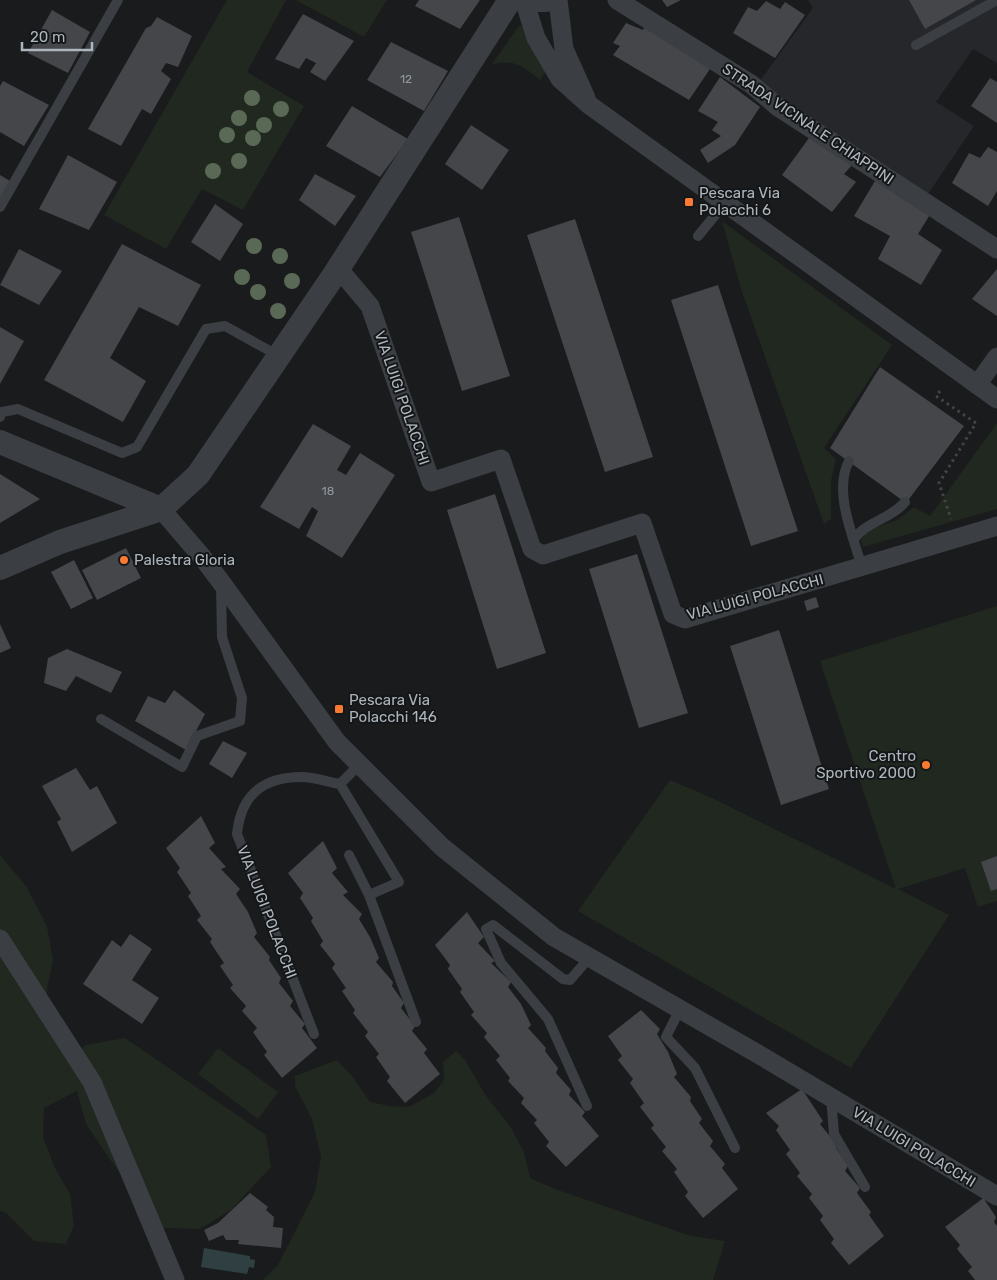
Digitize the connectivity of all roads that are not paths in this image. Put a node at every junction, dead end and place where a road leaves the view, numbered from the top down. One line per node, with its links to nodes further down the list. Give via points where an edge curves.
1 (118, 0): 11 (lane)
2 (510, 0): 14 (street)
3 (525, 0): 4 (street); 9 (street, via 536,38 560,79)
4 (546, 0)
5 (558, 0): 9 (street, via 564,49)
6 (617, 0): 13 (street, STRADA VICINALE CHIAPPINI, via 751,84 778,107)
7 (997, 0): 8 (lane)
8 (916, 46)
9 (588, 104): 10 (street)
10 (726, 202): 12 (lane); 17 (street)
11 (0, 207)
12 (698, 236)
13 (997, 248)
14 (338, 268): 15 (street); 26 (street, VIA LUIGI POLACCHI, via 370,306 431,482 500,459 532,549 543,555 642,524 673,614 685,619)
15 (279, 356): 19 (lane, via 225,326 206,329 137,447 122,453 18,409 2,412); 23 (street, via 198,475)
16 (997, 357): 17 (street)
17 (977, 385): 18 (street)
18 (997, 399)
19 (0, 417)
20 (0, 442): 23 (street)
21 (849, 461): 25 (lane, via 842,484)
22 (905, 502): 25 (lane, via 895,512 859,531)
23 (162, 509): 27 (street, via 60,542); 28 (street, VIA LUIGI POLACCHI)
24 (997, 526): 26 (street, VIA LUIGI POLACCHI)
25 (854, 539): 26 (lane)
26 (862, 567)
27 (0, 568)
28 (222, 582): 29 (lane, via 222,637 242,698 240,721 197,736 182,767); 30 (street, VIA LUIGI POLACCHI, via 337,742)
29 (101, 718)
30 (360, 764): 31 (lane); 35 (street, VIA LUIGI POLACCHI, via 442,847 554,936)
31 (340, 784): 33 (lane, via 399,882); 38 (lane, VIA LUIGI POLACCHI, via 303,777 284,778 262,785 252,793 238,822 237,834)
32 (349, 855): 33 (lane)
33 (369, 895): 37 (lane)
34 (0, 939): 44 (street, via 92,1082)
35 (590, 958): 36 (street, VIA LUIGI POLACCHI); 40 (lane, via 570,980 563,979 493,925 486,929 501,963 548,1018)
36 (680, 1009): 39 (street, VIA LUIGI POLACCHI); 41 (lane, via 666,1037 695,1068)
37 (416, 1022)
38 (314, 1034)
39 (831, 1097): 42 (lane, VIA LUIGI POLACCHI, via 834,1134); 43 (street, VIA LUIGI POLACCHI)
40 (587, 1106)
41 (735, 1148)
42 (865, 1187)
43 (997, 1196)
44 (175, 1280)

